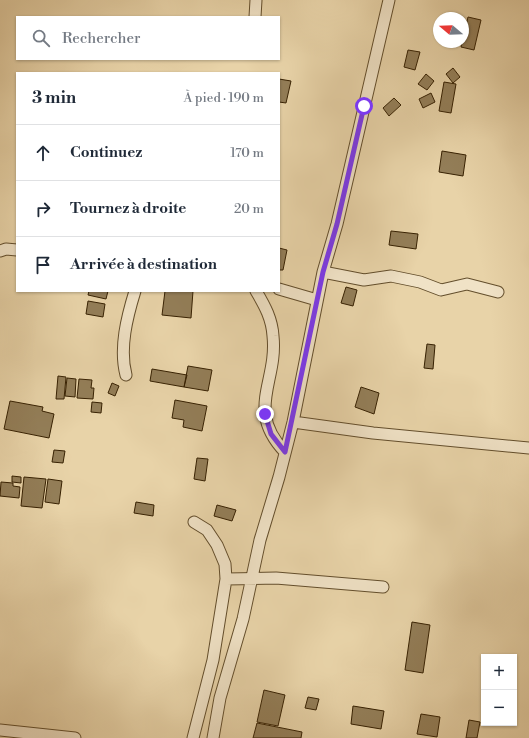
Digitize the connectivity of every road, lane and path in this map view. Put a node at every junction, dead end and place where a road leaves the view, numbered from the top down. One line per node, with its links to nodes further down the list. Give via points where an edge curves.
1 (256, 0): 3 (street)
2 (389, 0): 6 (street, via 337,224)
3 (255, 16)
4 (0, 250): 5 (street)
5 (16, 250)
6 (323, 272): 10 (street, via 364,280 391,276 420,282 441,290 467,284); 11 (street)
7 (280, 289): 11 (street)
8 (135, 292): 12 (street, via 125,337 123,363)
9 (257, 292): 15 (street, via 270,316 274,336 264,399 265,414 271,434)
10 (498, 292)
11 (317, 300): 13 (street)
12 (126, 375)
13 (293, 422): 14 (street, via 373,433); 15 (street)
14 (529, 448)
15 (285, 452): 17 (street)
16 (194, 522): 18 (street, via 207,530 217,545 225,564)
17 (252, 578): 18 (street); 19 (street); 21 (street)
18 (226, 579): 20 (street)
19 (383, 587)
20 (213, 660): 21 (street); 24 (street)
21 (228, 669): 25 (street, via 217,708)
22 (0, 730): 23 (street)
23 (75, 738)
24 (193, 738)
25 (213, 738)

